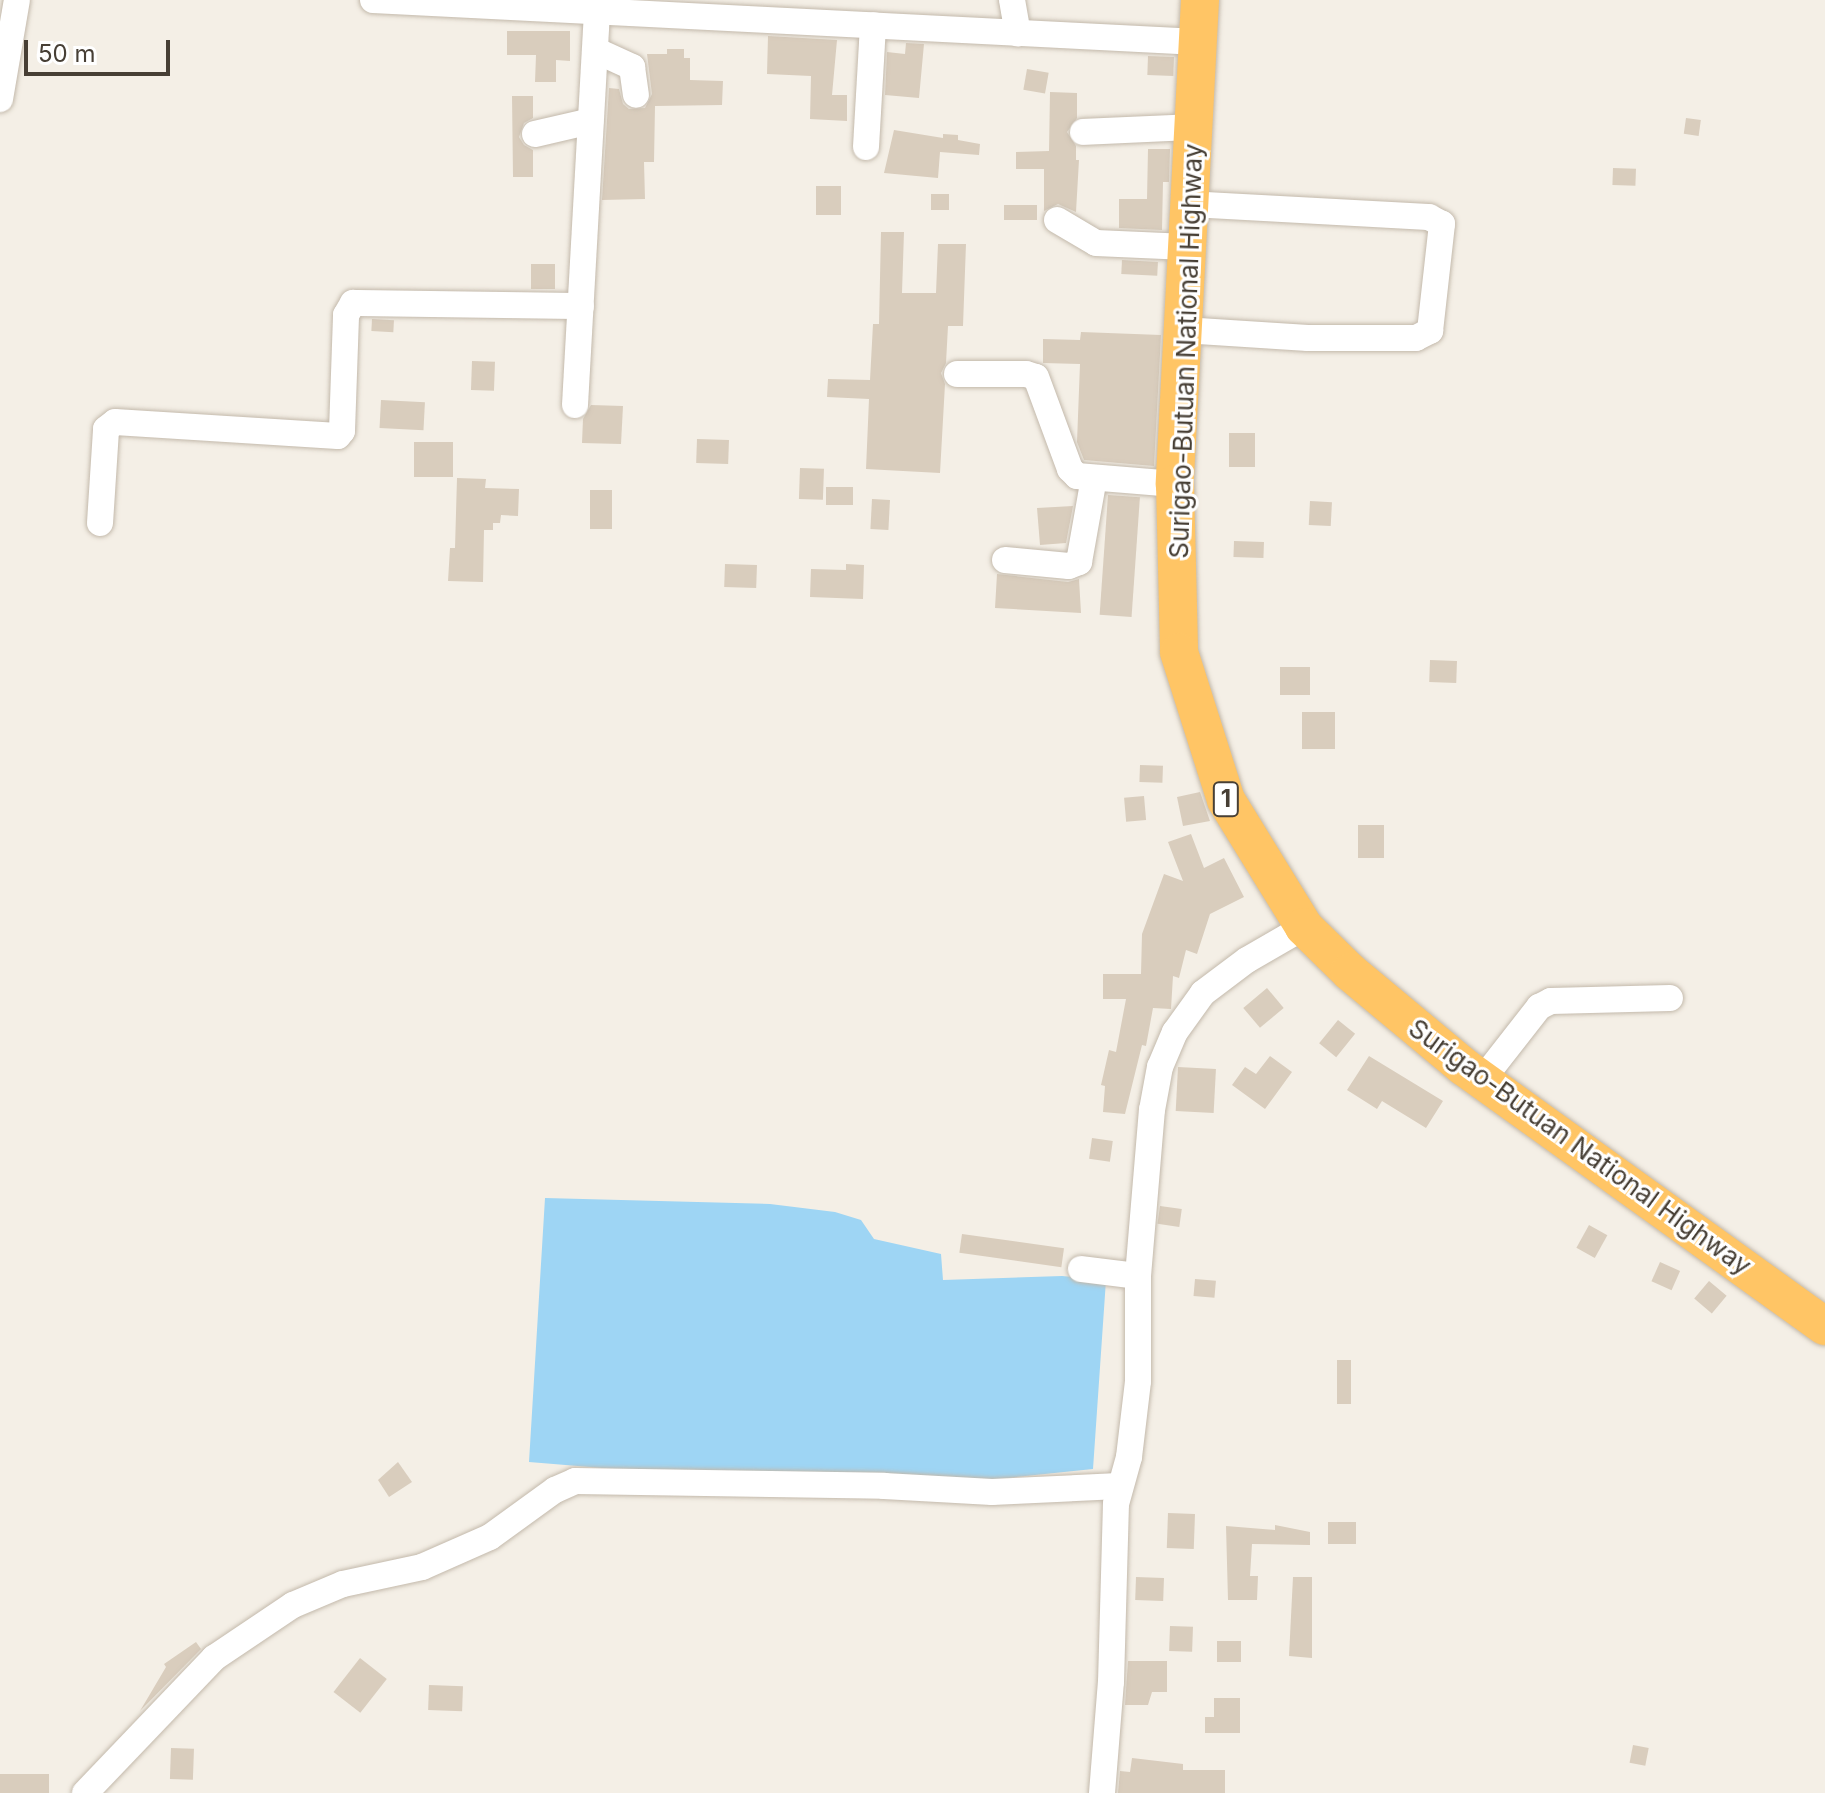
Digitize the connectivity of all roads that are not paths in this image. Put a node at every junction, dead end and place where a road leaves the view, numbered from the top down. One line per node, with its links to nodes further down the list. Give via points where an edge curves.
1 (17, 0): 11 (street)
2 (373, 0): 5 (street)
3 (1012, 0): 7 (street)
4 (1200, 0): 8 (highway, Surigao-Butuan National Highway / 1)
5 (597, 10): 6 (street); 9 (street)
6 (873, 25): 7 (street); 16 (street)
7 (1018, 33): 8 (street)
8 (1198, 42): 13 (highway, Surigao-Butuan National Highway / 1)
9 (595, 50): 10 (street, via 632,67); 12 (street)
10 (636, 95)
11 (0, 99)
12 (591, 121): 15 (street); 20 (street)
13 (1194, 127): 14 (street); 17 (highway, Surigao-Butuan National Highway / 1)
14 (1083, 132)
15 (535, 134)
16 (866, 147)
17 (1190, 204): 19 (highway, Surigao-Butuan National Highway / 1); 21 (street, via 1429,217 1442,224 1430,331 1416,338)
18 (1057, 220): 19 (street, via 1096,243)
19 (1187, 247): 21 (highway, Surigao-Butuan National Highway / 1)
20 (581, 306): 23 (street); 26 (street, via 353,303 346,315 338,436 115,422 106,429)
21 (1183, 330): 25 (highway, Surigao-Butuan National Highway / 1)
22 (957, 374): 24 (street, via 1036,377 1070,469 1077,476)
23 (575, 405)
24 (1094, 478): 25 (street); 27 (street, via 1079,562 1069,566)
25 (1175, 484): 28 (highway, Surigao-Butuan National Highway / 1, via 1179,652 1205,743 1226,800)
26 (100, 523)
27 (1005, 560)
28 (1304, 927): 30 (highway, Surigao-Butuan National Highway / 1, via 1350,972); 32 (street, via 1203,993 1175,1032 1160,1067 1152,1110)
29 (1670, 998): 30 (street, via 1551,1001 1539,1007)
30 (1482, 1080): 33 (highway, Surigao-Butuan National Highway / 1)
31 (1081, 1269): 32 (street)
32 (1138, 1276): 34 (street, via 1138,1381 1129,1457)
33 (1825, 1326)
34 (1119, 1486): 35 (street, via 992,1492 575,1481 490,1537 422,1567 343,1584 293,1605 214,1658); 36 (street)
35 (85, 1793)
36 (1102, 1793)

